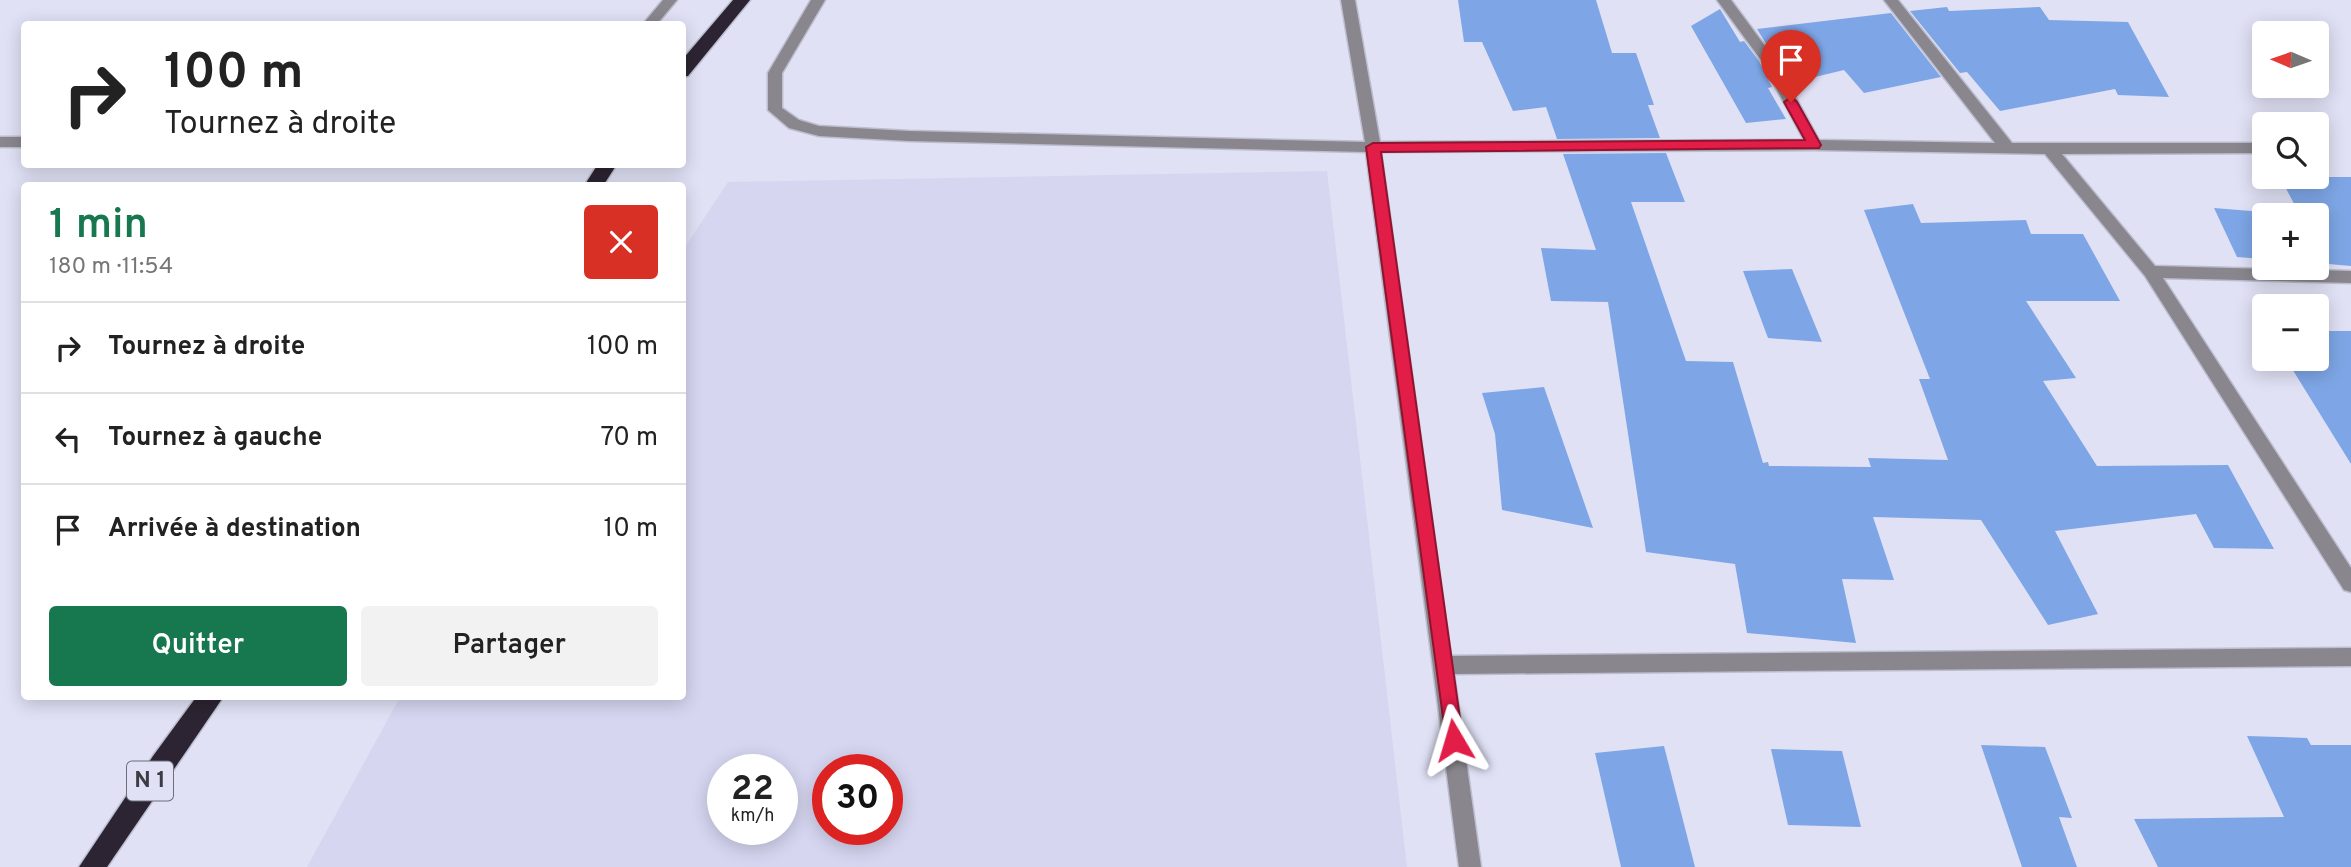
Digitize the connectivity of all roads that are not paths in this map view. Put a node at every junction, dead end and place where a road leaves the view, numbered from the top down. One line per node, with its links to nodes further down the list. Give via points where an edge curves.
1 (670, 0): 7 (street)
2 (742, 0): 8 (highway)
3 (818, 0): 12 (street, via 775,73 775,110 794,124 819,131)
4 (1348, 0): 12 (street)
5 (1724, 0): 11 (street, via 1767,58)
6 (1891, 0): 14 (street)
7 (652, 21)
8 (686, 67)
9 (0, 142): 10 (street)
10 (21, 142)
11 (1814, 145): 12 (street); 14 (street)
12 (1373, 147): 20 (street)
13 (2252, 148): 15 (street)
14 (2008, 149): 15 (street)
15 (2049, 149): 16 (street)
16 (2151, 272): 17 (street); 18 (street)
17 (2351, 277)
18 (2351, 584)
19 (2351, 657): 20 (street)
20 (1444, 664): 23 (street)
21 (209, 700): 22 (highway, N 1)
22 (92, 867)
23 (1471, 867)

